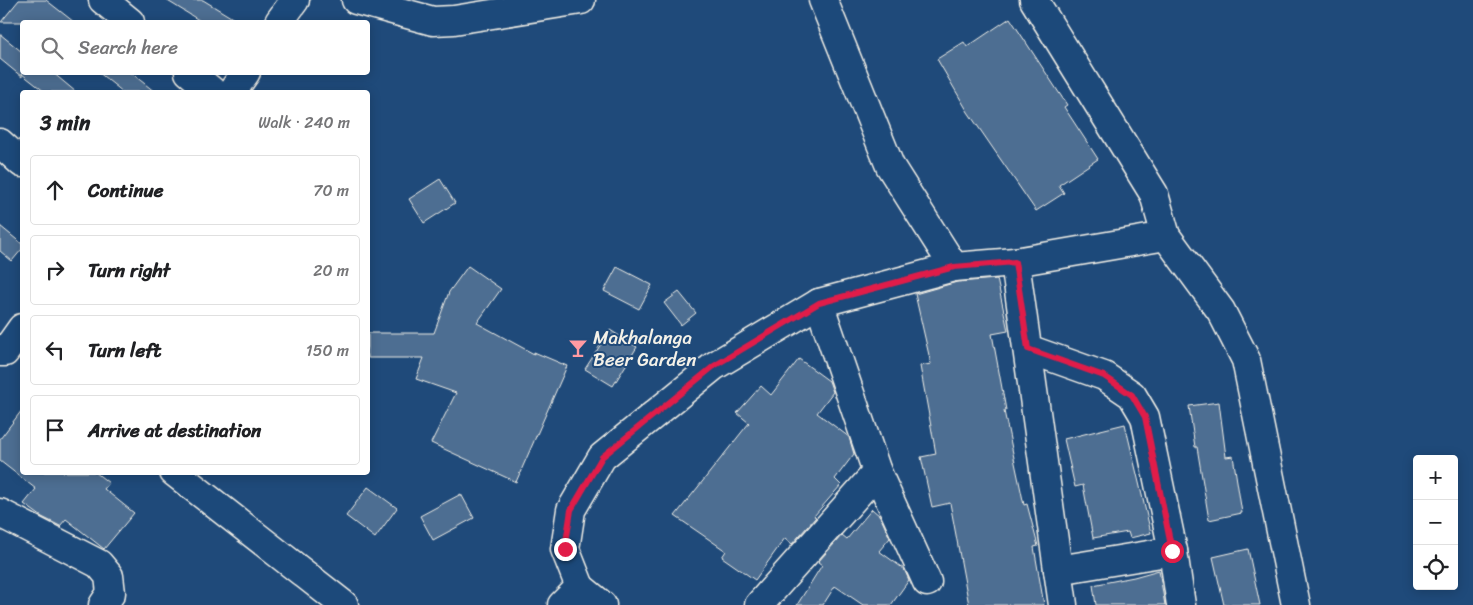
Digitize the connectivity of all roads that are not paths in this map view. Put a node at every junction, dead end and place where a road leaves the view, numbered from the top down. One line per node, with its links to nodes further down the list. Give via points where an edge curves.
1 (103, 0): 7 (street)
2 (295, 0): 8 (street)
3 (356, 0): 4 (street, via 433,21)
4 (581, 0)
5 (824, 0): 17 (street, via 890,166)
6 (1034, 0): 15 (street, via 1154,194)
7 (128, 20)
8 (280, 20)
9 (193, 75): 11 (street)
10 (244, 75): 12 (street)
11 (211, 90)
12 (233, 90)
13 (0, 143): 14 (street)
14 (20, 161)
15 (1166, 236): 16 (street); 35 (street, via 1221,311 1246,360)
16 (1015, 262): 17 (street); 20 (street)
17 (954, 267): 18 (street)
18 (819, 303): 22 (street); 28 (street, via 714,366 602,457 571,510 565,549)
19 (20, 332): 21 (street)
20 (1028, 349): 25 (street, via 1104,376 1132,395 1145,417); 26 (street)
21 (9, 356)
22 (877, 472): 27 (street); 32 (street)
23 (178, 475): 30 (street)
24 (0, 513): 29 (street, via 99,564 109,576 111,593)
25 (1172, 551): 26 (street); 34 (street)
26 (1058, 570): 33 (street)
27 (927, 582)
28 (571, 596): 31 (street)
29 (103, 605)
30 (344, 605)
31 (602, 605)
32 (759, 605)
33 (1063, 605)
34 (1181, 605)
35 (1296, 605)

